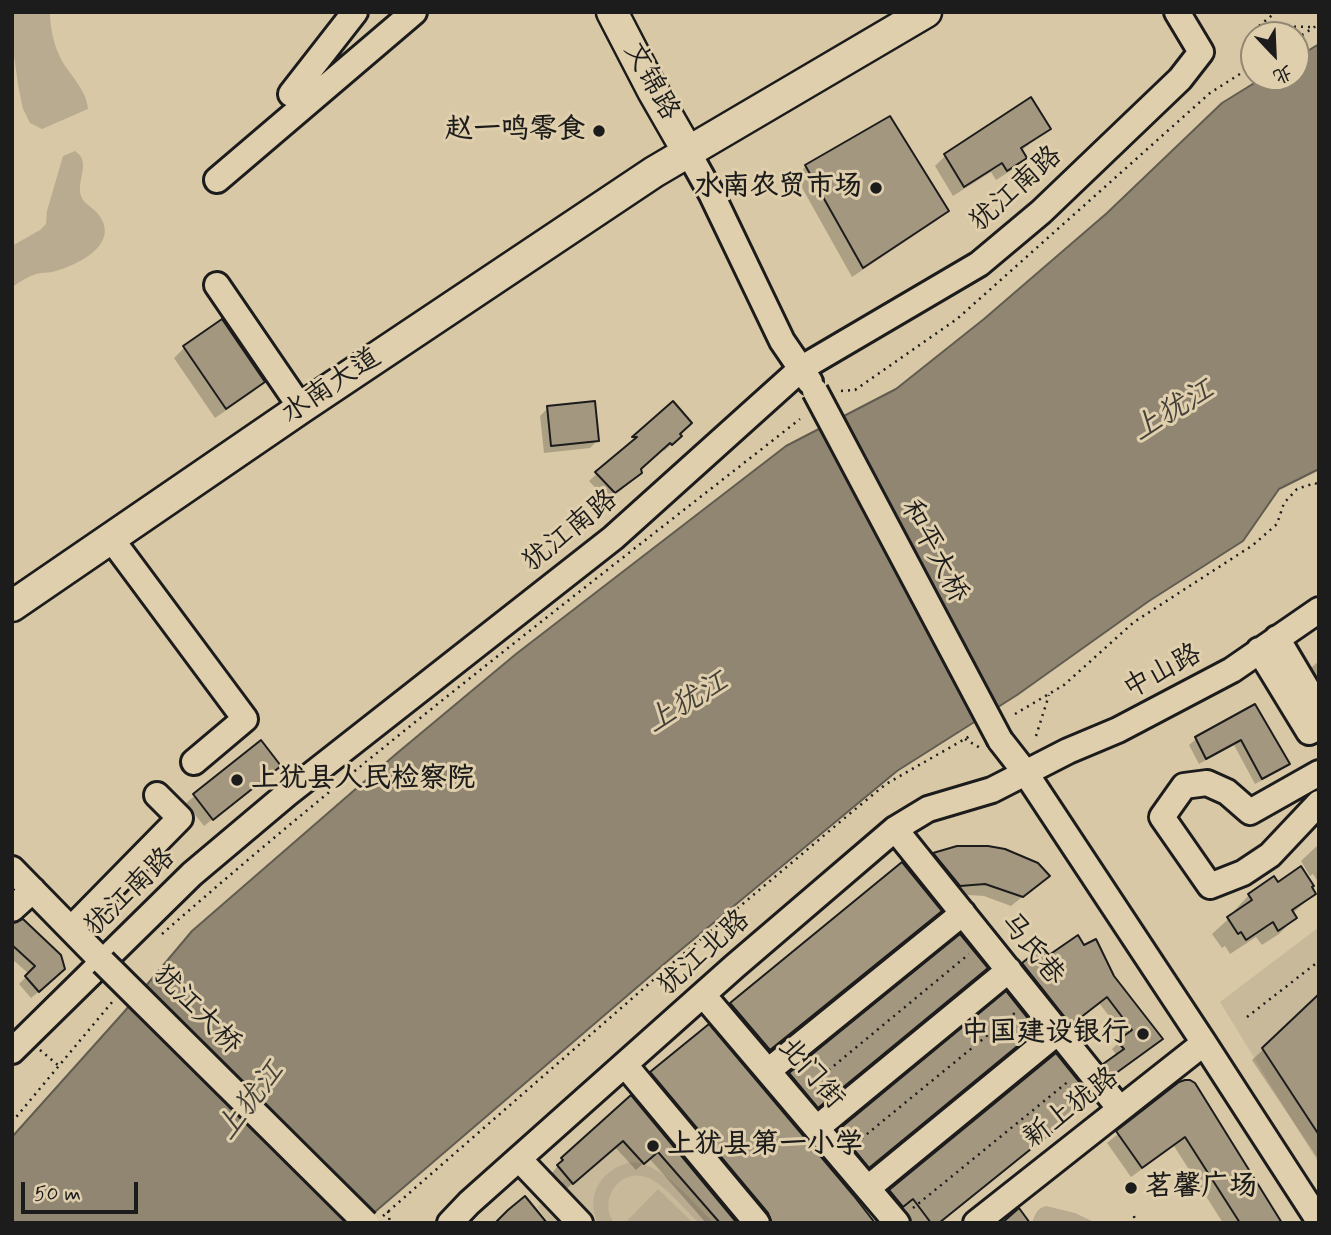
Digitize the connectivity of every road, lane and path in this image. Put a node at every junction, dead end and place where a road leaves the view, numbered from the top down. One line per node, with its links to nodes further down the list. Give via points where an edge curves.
1 (355, 12): 13 (street)
2 (414, 12): 15 (street)
3 (422, 12): 4 (street, via 424,16)
4 (429, 12)
5 (612, 12): 14 (main road, 文锦路)
6 (926, 12): 14 (main road, 水南大道)
7 (1177, 12): 17 (street, 犹江南路, via 1201,52 1180,79 1041,212 979,264)
8 (1276, 12): 10 (path, via 1259,26)
9 (1319, 24): 10 (path)
10 (1314, 27): 11 (path)
11 (1310, 30)
12 (1240, 74): 18 (path, via 1210,93 957,319 855,390)
13 (291, 94)
14 (688, 152): 17 (street, 和平大桥, via 782,341); 19 (main road, 水南大道)
15 (218, 180)
16 (217, 285): 19 (street)
17 (802, 368): 30 (street, 和平大桥, bridge); 45 (street, 犹江南路, via 613,538 287,793 192,874)
18 (841, 391)
19 (301, 408): 22 (main road, 水南大道)
20 (800, 419): 42 (path, via 465,683)
21 (1319, 485): 26 (path, via 1297,489 1269,531 1134,622)
22 (112, 540): 23 (main road, 水南大道); 31 (street, via 245,719)
23 (12, 606)
24 (1319, 610): 25 (street, 中山路)
25 (1268, 644): 28 (street, via 1309,732); 32 (street, 中山路, via 1232,670)
26 (1049, 695): 27 (path); 29 (path)
27 (1016, 714)
28 (1319, 723)
29 (1036, 736)
30 (991, 745): 32 (street, 和平大桥); 70 (path, via 968,737 886,784 853,810 388,1211)
31 (194, 762)
32 (1026, 772): 36 (street, 犹江北路, via 992,790 928,809); 52 (street, 和平大桥)
33 (1319, 773): 35 (street, via 1251,812 1207,783 1184,786 1163,817 1210,886 1243,873 1270,855)
34 (158, 795): 41 (street, via 180,818)
35 (1319, 803)
36 (895, 829): 40 (street, 马氏巷); 47 (street, 犹江北路)
37 (12, 869): 38 (street, 犹江大桥)
38 (33, 890): 39 (street); 41 (street, 犹江大桥)
39 (12, 909)
40 (963, 913): 43 (street, 马氏巷); 58 (street)
41 (71, 929): 45 (street, 犹江大桥)
42 (153, 941)
43 (985, 941): 46 (street, 马氏巷); 59 (path)
44 (1319, 961): 50 (path)
45 (103, 962): 54 (street, 犹江南路); 69 (street, 犹江大桥, bridge)
46 (1009, 970): 49 (street, 马氏巷); 62 (street)
47 (704, 996): 55 (street, 犹江北路); 58 (street, 北门街)
48 (115, 999): 56 (path)
49 (1032, 999): 51 (street, 马氏巷); 63 (path)
50 (1247, 1017)
51 (1058, 1032): 57 (street, 马氏巷); 65 (street)
52 (1205, 1043): 60 (street, 新上犹路); 67 (street, 和平大桥)
53 (38, 1048): 56 (path)
54 (12, 1051)
55 (625, 1065): 64 (street, 犹江北路); 73 (street)
56 (59, 1066): 61 (path)
57 (1086, 1067): 60 (street, 马氏巷); 68 (path)
58 (768, 1071): 59 (street, 北门街)
59 (792, 1100): 62 (street, 北门街)
60 (1120, 1109): 74 (street, 新上犹路)
61 (12, 1122)
62 (817, 1128): 63 (street, 北门街)
63 (841, 1156): 65 (street, 北门街)
64 (519, 1159): 71 (street, 犹江北路); 72 (street)
65 (868, 1188): 68 (street, 北门街)
66 (1134, 1216): 75 (path)
67 (1319, 1221)
68 (897, 1222)
69 (366, 1223)
70 (390, 1223)
71 (450, 1223)
72 (580, 1223)
73 (757, 1223)
74 (976, 1223)
75 (1135, 1223)

